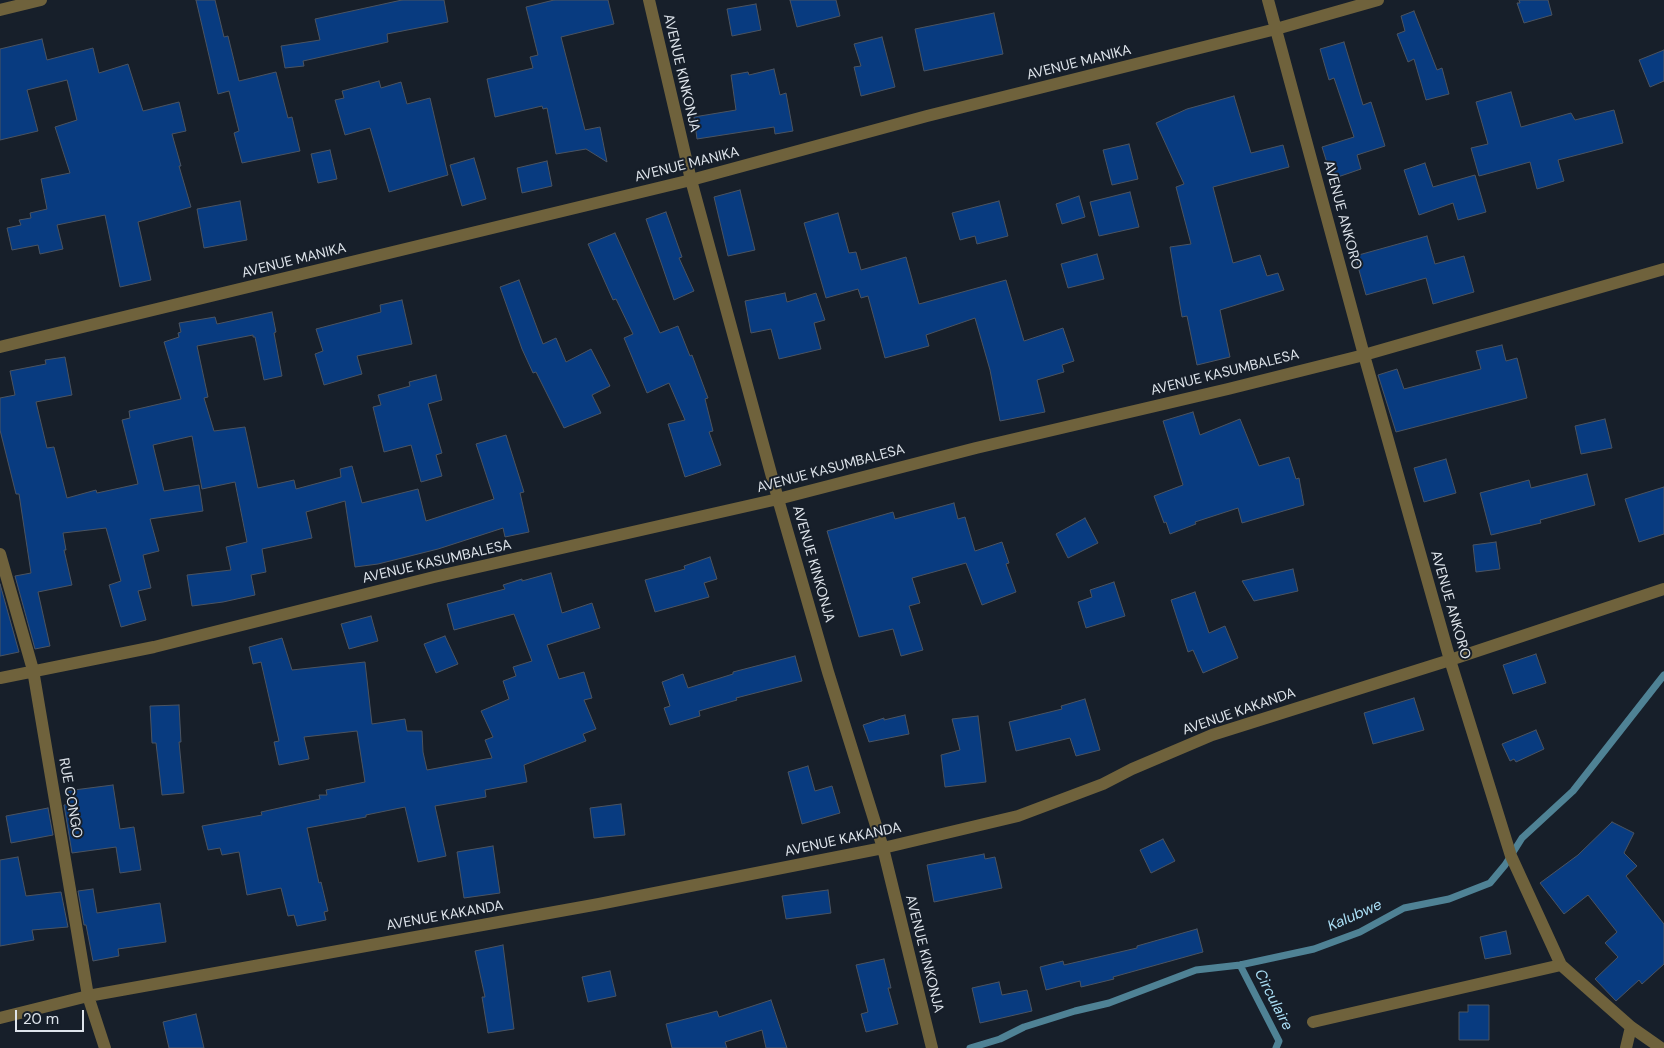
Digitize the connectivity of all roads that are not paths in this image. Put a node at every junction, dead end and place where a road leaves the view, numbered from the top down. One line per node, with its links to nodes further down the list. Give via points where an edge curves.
1 (41, 0): 5 (street)
2 (649, 0): 7 (street, AVENUE KINKONJA)
3 (1268, 0): 6 (street, AVENUE ANKORO)
4 (1378, 0): 6 (street, AVENUE MANIKA)
5 (0, 10)
6 (1276, 29): 7 (street, AVENUE MANIKA, via 927,116); 10 (street, AVENUE ANKORO)
7 (691, 180): 9 (street, AVENUE MANIKA); 11 (street, AVENUE KINKONJA)
8 (1664, 268): 10 (street, AVENUE KASUMBALESA)
9 (0, 347)
10 (1364, 355): 11 (street, AVENUE KASUMBALESA, via 966,450); 14 (street, AVENUE ANKORO)
11 (778, 499): 15 (street, AVENUE KASUMBALESA, via 434,577 154,647); 17 (street, AVENUE KINKONJA)
12 (0, 554): 15 (street, RUE CONGO)
13 (1664, 589): 14 (street, AVENUE KAKANDA)
14 (1450, 660): 17 (street, AVENUE KAKANDA, via 1212,734 1103,784 1018,816); 18 (street, AVENUE ANKORO, via 1510,856)
15 (33, 670): 16 (street, AVENUE KASUMBALESA); 19 (street, RUE CONGO)
16 (0, 678)
17 (883, 848): 19 (street, AVENUE KAKANDA, via 599,904); 23 (street, AVENUE KINKONJA)
18 (1561, 965): 21 (street); 22 (street)
19 (88, 996): 20 (street, AVENUE KAKANDA); 24 (street, RUE CONGO)
20 (0, 1018)
21 (1313, 1022)
22 (1631, 1027): 25 (street); 26 (street)
23 (931, 1043)
24 (105, 1048)
25 (1626, 1048)
26 (1661, 1048)

